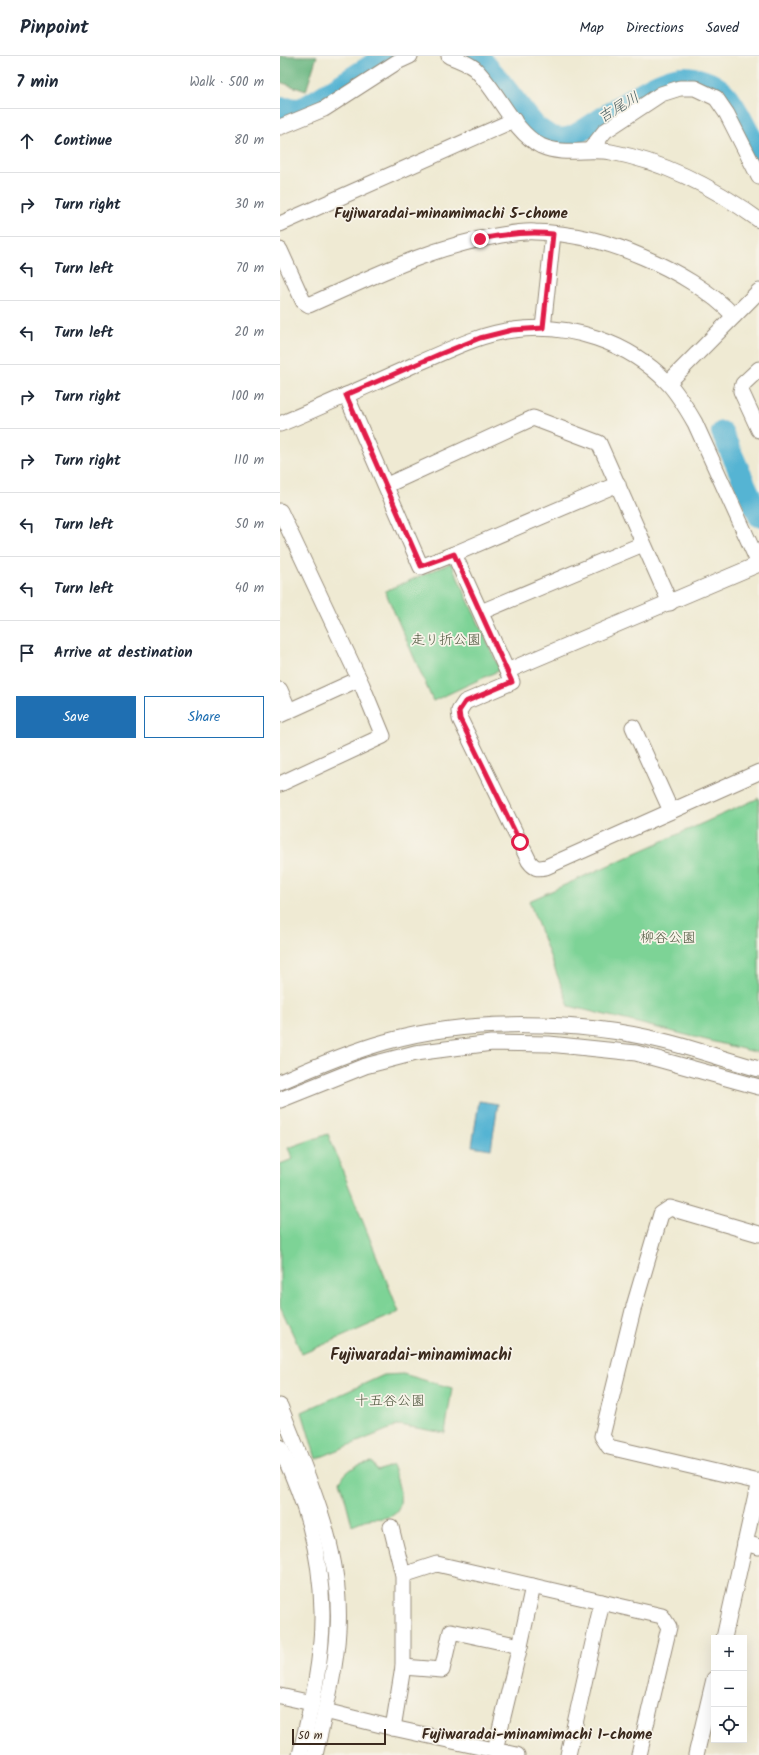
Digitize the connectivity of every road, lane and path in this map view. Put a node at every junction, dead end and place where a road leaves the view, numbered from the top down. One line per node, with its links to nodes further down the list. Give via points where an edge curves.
1 (410, 56): 4 (street, via 324,109)
2 (458, 58): 5 (street, via 485,80)
3 (280, 115): 4 (street)
4 (298, 119): 6 (street)
5 (514, 120): 7 (street, via 524,132 541,145 558,151); 10 (street)
6 (280, 127)
7 (590, 150): 8 (street, via 605,131 661,94 680,88 695,88 716,98 727,114); 9 (street, via 610,152 663,166 714,190)
8 (759, 177)
9 (759, 220)
10 (280, 224)
11 (553, 234): 12 (street, via 518,232 445,247 309,305 303,302); 14 (street, via 588,238 620,247 667,267 724,305); 15 (street)
12 (280, 250)
13 (759, 291): 14 (street)
14 (734, 316): 17 (street)
15 (543, 328): 17 (street, via 591,336 612,344 650,366); 18 (street, via 512,330 480,338)
16 (759, 369): 20 (street, via 743,384 742,391)
17 (668, 383): 27 (street, via 695,422)
18 (346, 395): 19 (street); 22 (street)
19 (280, 424)
20 (759, 430)
21 (618, 484): 22 (street, via 599,443 533,418); 25 (street); 26 (street)
22 (387, 485): 26 (street, via 421,566)
23 (280, 511): 24 (street)
24 (283, 526): 31 (street)
25 (643, 544): 28 (street); 29 (street)
26 (454, 554): 29 (street)
27 (759, 564): 28 (street)
28 (670, 603): 30 (street)
29 (481, 612): 30 (street)
30 (507, 671): 37 (street, via 512,682 465,702 459,711 460,719 533,867 546,867)
31 (359, 679): 33 (street); 36 (street, via 383,736)
32 (280, 690): 33 (street)
33 (285, 713)
34 (633, 727): 37 (street)
35 (759, 772): 37 (street)
36 (280, 784)
37 (671, 811)
38 (759, 1069): 39 (street, via 663,1041 631,1035 562,1027 499,1025 424,1034 386,1042 350,1053)
39 (280, 1082)
40 (759, 1087): 41 (street, via 636,1053 549,1044 492,1043 415,1053 365,1066)
41 (280, 1100)
42 (759, 1234): 45 (street, via 670,1208 661,1214 634,1306 602,1436 609,1447)
43 (280, 1406): 56 (street, via 320,1506 334,1569 338,1630)
44 (280, 1447): 56 (street, via 297,1482 315,1544 322,1611)
45 (759, 1481): 47 (street)
46 (391, 1527): 48 (street)
47 (752, 1545): 51 (street)
48 (403, 1575): 49 (street, via 437,1564); 53 (street)
49 (532, 1586): 50 (street); 52 (street)
50 (602, 1602): 62 (street); 63 (street, via 662,1616 670,1627)
51 (725, 1635)
52 (520, 1646): 53 (street, via 451,1632 442,1670); 58 (street)
53 (403, 1667): 57 (street)
54 (711, 1692): 64 (street)
55 (280, 1696): 56 (street)
56 (318, 1707): 57 (street); 59 (street); 60 (street)
57 (393, 1728): 58 (street)
58 (495, 1750): 61 (street)
59 (300, 1755)
60 (315, 1755)
61 (517, 1755)
62 (568, 1755)
63 (639, 1755)
64 (696, 1755)

